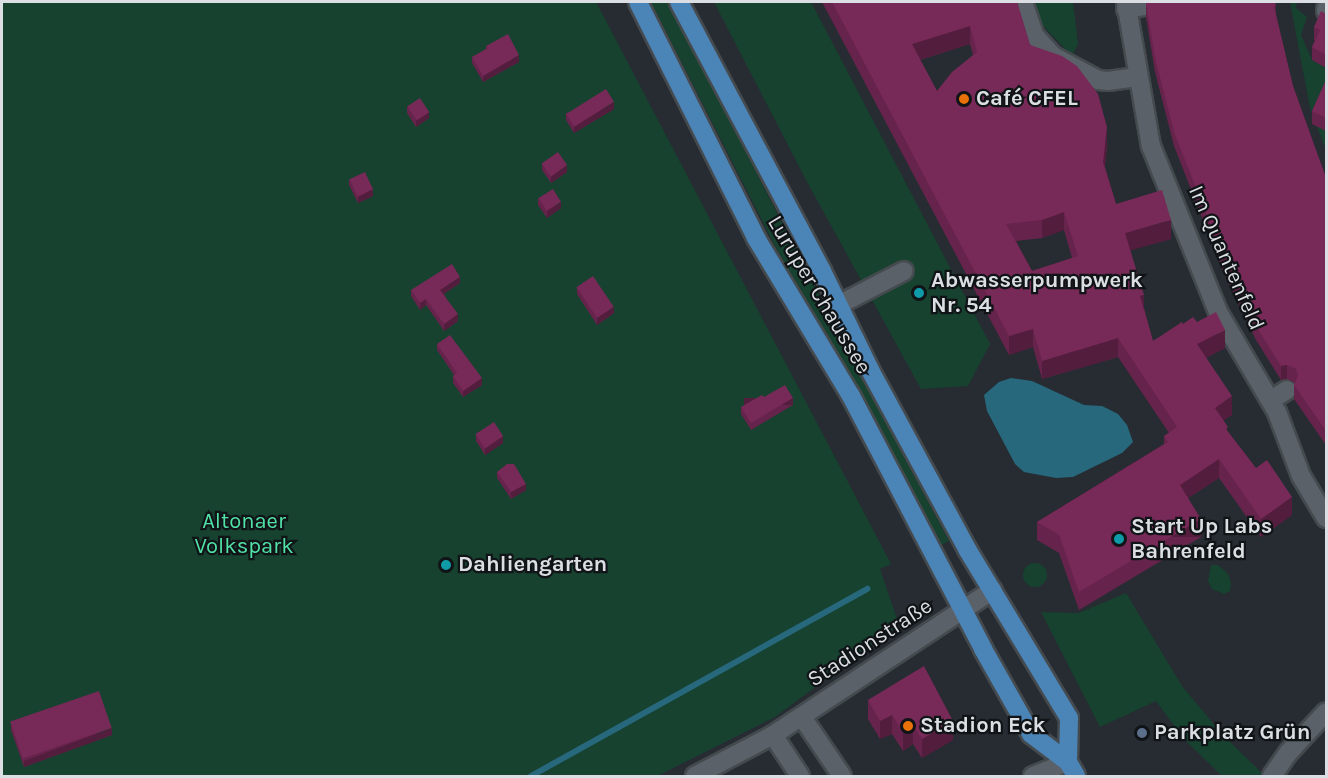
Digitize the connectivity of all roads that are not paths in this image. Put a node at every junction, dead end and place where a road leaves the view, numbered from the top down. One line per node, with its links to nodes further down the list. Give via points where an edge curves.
1 (638, 2): 12 (main road, Luruper Chaussee, via 756,238 851,396)
2 (679, 2): 7 (main road, Luruper Chaussee)
3 (1023, 2): 5 (street, via 1035,36 1053,56 1098,80)
4 (1132, 5): 5 (street, Im Quantenfeld)
5 (1137, 77): 9 (street, Im Quantenfeld, via 1151,146 1218,312)
6 (904, 271): 7 (street)
7 (838, 305): 11 (main road, Luruper Chaussee, via 956,529)
8 (1287, 390): 9 (street)
9 (1271, 400): 10 (street, Im Quantenfeld, via 1301,476)
10 (1326, 518)
11 (993, 590): 12 (street, Stadionstraße); 16 (main road, Luruper Chaussee, via 1068,718)
12 (963, 610): 14 (street, Stadionstraße); 16 (main road, Luruper Chaussee, via 1031,734)
13 (1326, 712): 21 (street)
14 (802, 717): 15 (street, Stadionstraße); 19 (street)
15 (773, 735): 17 (street, Stadionstraße); 18 (street)
16 (1072, 769): 20 (street)
17 (695, 777)
18 (800, 777)
19 (842, 777)
20 (1033, 777)
21 (1272, 777)

